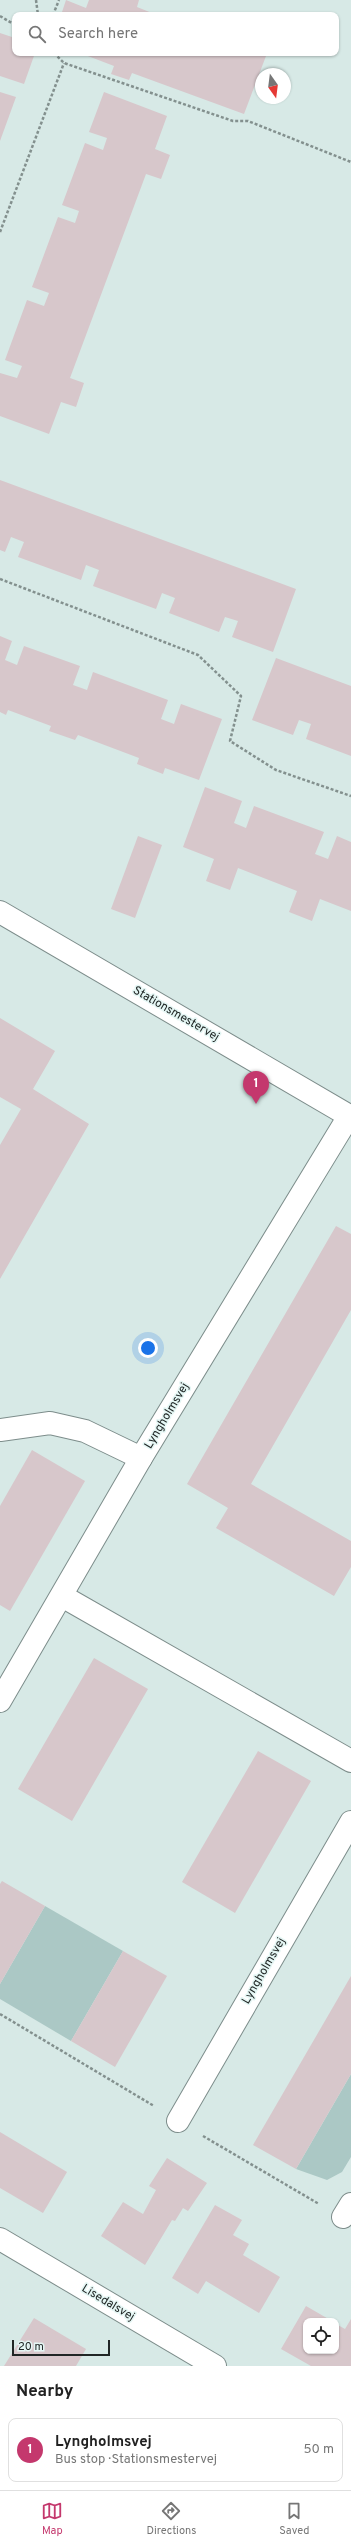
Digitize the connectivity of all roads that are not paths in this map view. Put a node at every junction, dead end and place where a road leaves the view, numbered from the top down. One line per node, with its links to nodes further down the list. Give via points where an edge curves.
1 (0, 912): 2 (street, Stationsmestervej)
2 (350, 1116): 4 (street, Lyngholmsvej)
3 (0, 1430): 4 (street, via 50,1423 85,1431)
4 (141, 1458): 5 (street, Lyngholmsvej)
5 (62, 1596): 6 (street, Lyngholmsvej); 7 (street)
6 (0, 1701)
7 (351, 1761)
8 (351, 1822): 9 (street, Lyngholmsvej)
9 (178, 2121)
10 (0, 2239): 11 (street, Lisedalsvej)
11 (215, 2366)

